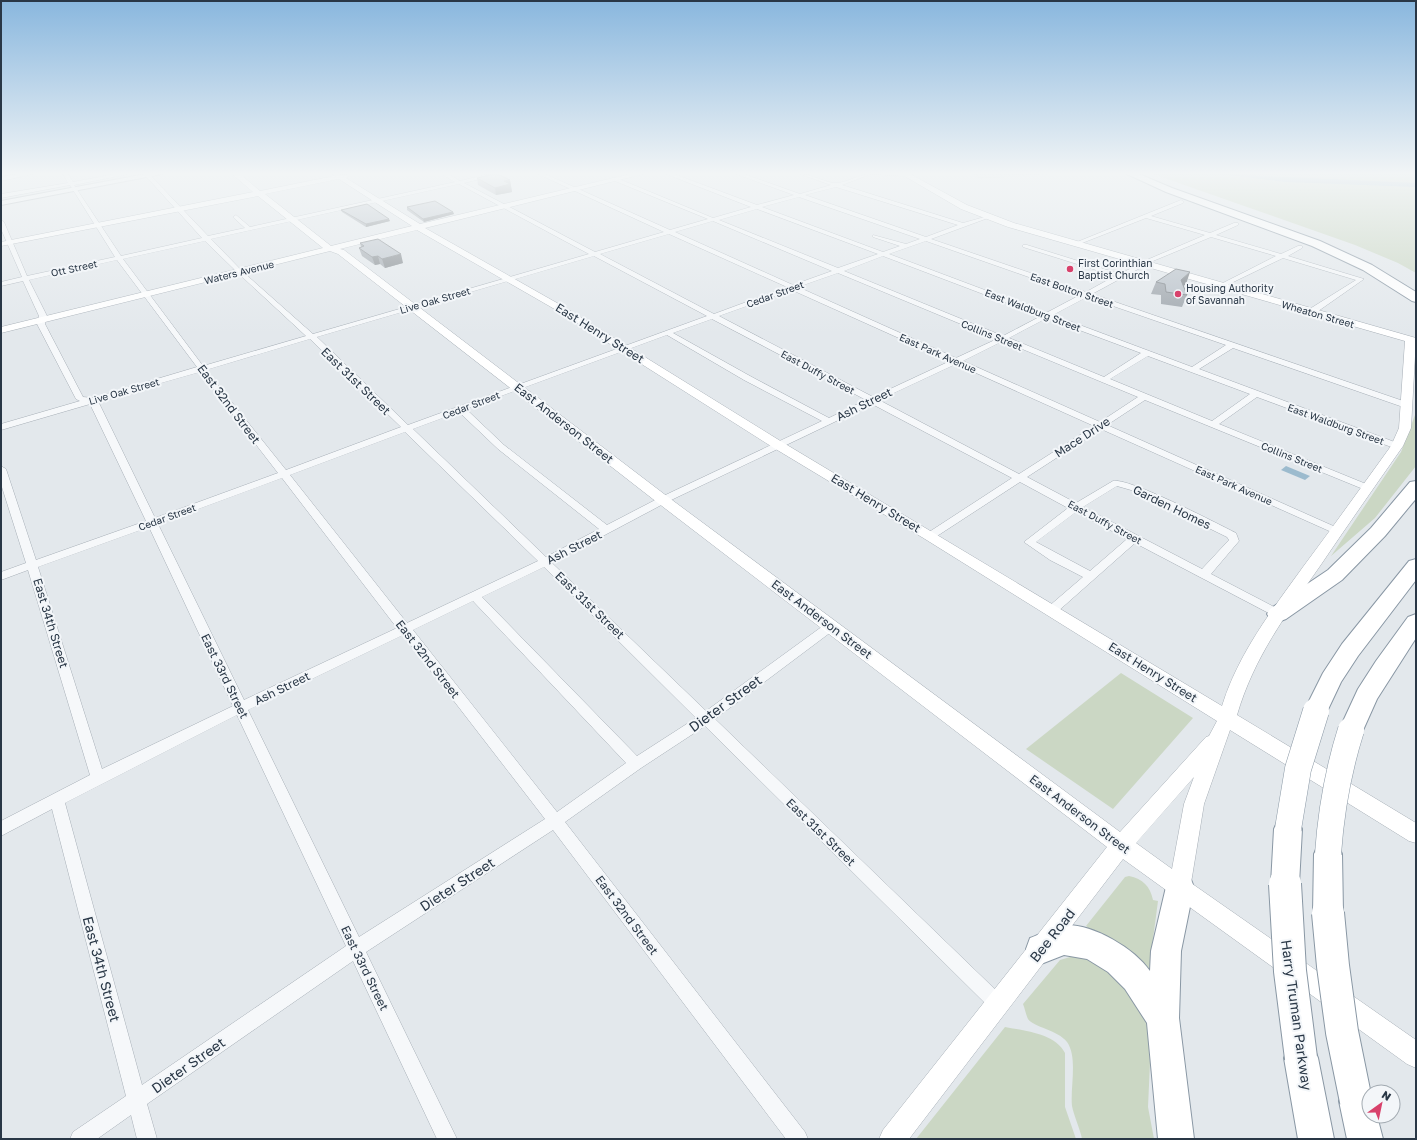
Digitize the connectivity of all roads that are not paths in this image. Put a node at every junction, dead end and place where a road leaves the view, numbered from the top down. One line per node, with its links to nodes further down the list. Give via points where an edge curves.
1 (2, 227): 28 (street)
2 (86, 227): 28 (main road)
3 (98, 227): 37 (street, East 32nd Street)
4 (196, 227): 26 (street, East 31st Street)
5 (258, 227): 22 (street, Ott Street)
6 (301, 227): 33 (main road, East Anderson Street)
7 (423, 227): 21 (main road, Waters Avenue)
8 (543, 227): 35 (street, East Duffy Street)
9 (659, 227): 23 (street, East Park Avenue)
10 (686, 227): 23 (street, Live Oak Street)
11 (729, 227): 39 (street, Collins Street)
12 (812, 227): 34 (street, East Waldburg Street)
13 (891, 227): 27 (street, East Bolton Street)
14 (957, 227): 27 (street, Cedar Street)
15 (1020, 227): 29 (main road, Wheaton Street)
16 (1118, 227): 29 (street)
17 (1186, 227): 24 (street)
18 (1228, 227): 24 (street, Ash Street)
19 (1273, 227): 50 (highway, via 1322,246 1376,273)
20 (1284, 227): 45 (highway, via 1373,262)
21 (420, 228): 33 (main road, Waters Avenue); 43 (main road, East Henry Street)
22 (249, 229): 26 (street, Ott Street)
23 (670, 232): 35 (street, Live Oak Street); 47 (street, East Park Avenue)
24 (1210, 234): 36 (street); 38 (street, Ash Street)
25 (875, 236): 30 (street)
26 (206, 238): 37 (street, Ott Street); 40 (street, East 31st Street)
27 (925, 239): 30 (street, Cedar Street); 48 (street, East Bolton Street)
28 (5, 243): 42 (street)
29 (1075, 244): 38 (main road, Wheaton Street)
30 (905, 246): 34 (street, Cedar Street)
31 (1025, 246): 41 (street)
32 (1300, 247): 36 (street)
33 (332, 249): 40 (main road, Waters Avenue); 51 (main road, East Anderson Street, via 341,252)
34 (884, 254): 39 (street, Cedar Street); 53 (street, East Waldburg Street)
35 (595, 255): 43 (street, Live Oak Street); 54 (street, East Duffy Street)
36 (1283, 256): 46 (street); 52 (street, via 1360,279)
37 (119, 258): 42 (street, Ott Street); 49 (street, East 32nd Street)
38 (1146, 264): 41 (street, Ash Street); 46 (main road, Wheaton Street)
39 (837, 271): 47 (street, Cedar Street); 59 (street, Collins Street)
40 (240, 272): 49 (main road, Waters Avenue); 58 (street, East 31st Street)
41 (1121, 276): 48 (street, Ash Street)
42 (24, 278): 44 (street, Ott Street); 55 (street, via 43,316)
43 (507, 279): 51 (street, Live Oak Street); 62 (main road, East Henry Street)
44 (1, 284)
45 (1414, 285)
46 (1221, 286): 52 (main road, Wheaton Street)
47 (793, 288): 54 (street, Cedar Street); 64 (street, East Park Avenue)
48 (1087, 294): 53 (street, Ash Street); 61 (street, East Bolton Street)
49 (147, 295): 55 (main road, Waters Avenue); 65 (street, East 32nd Street)
50 (1416, 298)
51 (413, 306): 58 (street, Live Oak Street); 68 (main road, East Anderson Street)
52 (1311, 312): 60 (main road, Wheaton Street)
53 (1048, 315): 59 (street, Ash Street); 63 (street, East Waldburg Street)
54 (713, 316): 57 (street, Cedar Street); 72 (street, East Duffy Street)
55 (42, 320): 56 (main road, Waters Avenue); 71 (street, via 41,324 80,399)
56 (1, 330)
57 (668, 333): 62 (street, Cedar Street); 75 (street, via 747,378)
58 (311, 336): 65 (street, Live Oak Street); 79 (street, East 31st Street)
59 (1002, 339): 64 (street, Ash Street); 67 (street, Collins Street)
60 (1413, 340): 73 (main road)
61 (1232, 345): 66 (street); 73 (street, East Bolton Street)
62 (625, 348): 68 (street, Cedar Street); 80 (main road, East Henry Street)
63 (1147, 353): 66 (street, East Waldburg Street); 67 (street)
64 (955, 360): 72 (street, Ash Street); 77 (street, East Park Avenue)
65 (201, 368): 71 (street, Live Oak Street); 83 (street, East 32nd Street)
66 (1193, 370): 69 (street, East Waldburg Street)
67 (1104, 380): 70 (street, Collins Street)
68 (518, 387): 74 (street, Cedar Street); 87 (main road, East Anderson Street)
69 (1255, 394): 76 (street); 81 (street, East Waldburg Street)
70 (1145, 396): 76 (street, Collins Street); 77 (street, Mace Drive)
71 (93, 400): 78 (street, Live Oak Street); 89 (street, East 33rd Street)
72 (873, 400): 75 (street, Ash Street); 84 (street, East Duffy Street)
73 (1406, 405): 81 (main road, via 1405,428)
74 (461, 409): 79 (street, Cedar Street); 90 (street, via 501,447)
75 (829, 420): 80 (street, Ash Street)
76 (1213, 424): 86 (street, Collins Street)
77 (1101, 425): 84 (street, Mace Drive); 91 (street, East Park Avenue)
78 (1, 427)
79 (406, 429): 83 (street, Cedar Street); 94 (street, East 31st Street)
80 (778, 445): 87 (street, Ash Street); 92 (main road, East Henry Street)
81 (1396, 446): 86 (main road)
82 (1, 469): 95 (street, East 34th Street)
83 (282, 474): 89 (street, Cedar Street); 105 (street, East 32nd Street)
84 (1019, 478): 88 (street, East Duffy Street); 92 (street)
85 (1416, 486): 102 (highway, via 1378,532 1335,575)
86 (1368, 488): 91 (main road)
87 (663, 500): 90 (street, Ash Street); 104 (main road, East Anderson Street)
88 (1076, 507): 93 (street, East Duffy Street); 97 (street, Garden Homes, via 1116,482 1134,488 1232,535 1234,540); 99 (street, Garden Homes, via 1030,542)
89 (152, 523): 95 (street, Cedar Street); 106 (street, East 33rd Street)
90 (606, 530): 94 (street, Ash Street)
91 (1336, 531): 102 (main road)
92 (930, 536): 101 (main road, East Henry Street)
93 (1134, 538): 97 (street, East Duffy Street); 99 (street)
94 (545, 562): 100 (street, Ash Street); 108 (street, East 31st Street)
95 (32, 564): 98 (street, Cedar Street); 111 (street, East 34th Street)
96 (1416, 566): 130 (highway, Harry Truman Parkway, bridge, via 1350,650 1331,679 1306,736 1298,765 1288,829 1285,884 1288,958 1291,994)
97 (1204, 574): 102 (street, East Duffy Street)
98 (1, 576)
99 (1091, 576): 101 (street)
100 (475, 596): 105 (street, Ash Street); 110 (street)
101 (1052, 610): 107 (main road, East Henry Street)
102 (1278, 614): 107 (main road, via 1253,654 1236,689)
103 (1416, 622): 131 (highway, bridge, via 1366,696 1341,757 1334,787 1328,854 1328,913 1342,1032)
104 (831, 626): 108 (street, Dieter Street); 116 (main road, East Anderson Street)
105 (406, 630): 106 (street, Ash Street); 113 (street, East 32nd Street)
106 (240, 708): 111 (street, Ash Street); 118 (street, East 33rd Street)
107 (1227, 718): 109 (main road); 115 (main road, East Henry Street)
108 (705, 719): 110 (street, Dieter Street); 120 (street, East 31st Street)
109 (1218, 736): 116 (main road, Bee Road); 117 (main road, via 1194,804)
110 (636, 764): 113 (street, Dieter Street)
111 (98, 778): 112 (street, Ash Street)
112 (57, 800): 114 (street, Ash Street); 123 (street, East 34th Street)
113 (555, 821): 118 (street, Dieter Street); 127 (street, East 32nd Street)
114 (1, 829)
115 (1416, 834)
116 (1121, 846): 117 (main road, East Anderson Street); 119 (main road, Bee Road)
117 (1180, 887): 121 (highway, via 1166,951); 122 (main road, East Anderson Street)
118 (356, 949): 123 (street, Dieter Street); 126 (street, East 33rd Street)
119 (1041, 949): 120 (main road, Bee Road); 121 (highway, via 1064,940 1092,945 1119,961 1136,978)
120 (998, 1004): 128 (main road, Bee Road)
121 (1164, 1018): 129 (highway)
122 (1416, 1055)
123 (137, 1100): 124 (street, Dieter Street); 125 (street, East 34th Street)
124 (80, 1139)
125 (146, 1139)
126 (447, 1139)
127 (798, 1139)
128 (892, 1139)
129 (1176, 1139)
130 (1316, 1139)
131 (1365, 1139)

